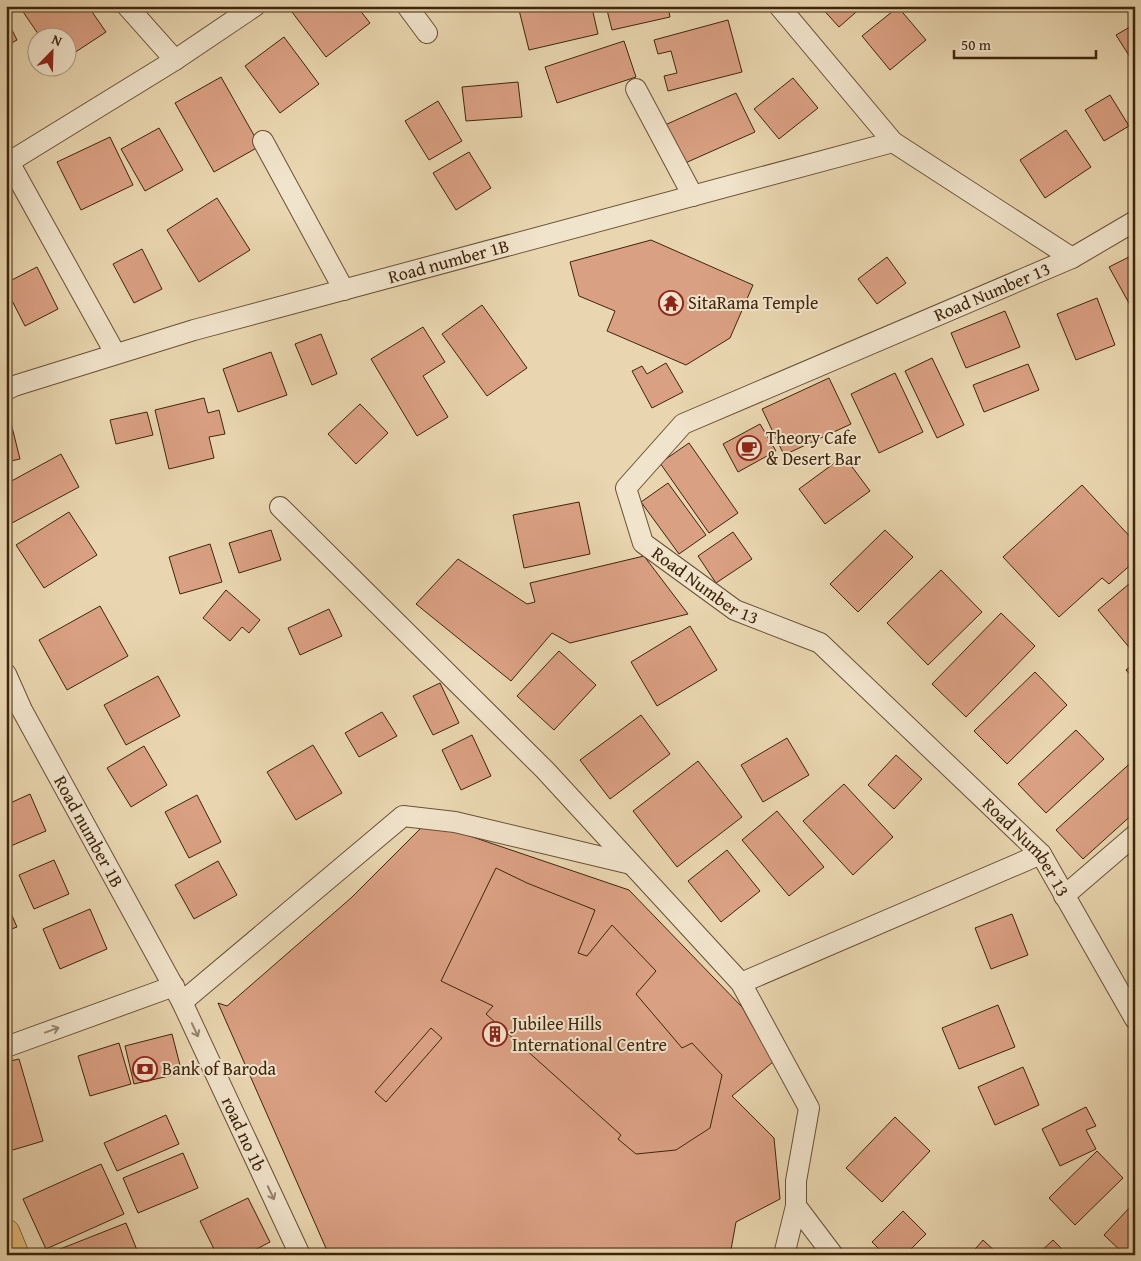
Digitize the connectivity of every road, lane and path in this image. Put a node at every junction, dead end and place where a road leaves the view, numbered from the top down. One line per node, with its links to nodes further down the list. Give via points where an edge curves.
1 (126, 6): 6 (street)
2 (255, 6): 6 (street)
3 (407, 6): 5 (street)
4 (779, 6): 9 (street)
5 (428, 33)
6 (175, 60): 10 (street)
7 (636, 89): 11 (street)
8 (262, 141): 14 (street)
9 (893, 142): 11 (street, Road number 1B); 13 (street)
10 (8, 163): 15 (street)
11 (693, 196): 14 (street, Road number 1B)
12 (1135, 221): 13 (street, Road Number 13)
13 (1072, 258): 20 (street, Road Number 13, via 683,424 626,488 643,543 735,610 820,643)
14 (344, 290): 15 (street, Road number 1B)
15 (115, 353): 16 (street, Road number 1B)
16 (6, 390)
17 (280, 507): 21 (street, via 545,770)
18 (6, 674): 24 (street, Road number 1B, via 22,710)
19 (1135, 835): 22 (street)
20 (1041, 854): 22 (street, Road Number 13); 23 (street)
21 (630, 864): 23 (street); 24 (street, via 455,822 404,816)
22 (1064, 896): 25 (street, Road Number 13)
23 (741, 983): 27 (street, via 810,1108 796,1181)
24 (178, 994): 26 (street, one-way to 24); 30 (street, road no 1b, one-way to 30)
25 (1135, 1019)
26 (6, 1046)
27 (796, 1206): 31 (street); 32 (street)
28 (6, 1234): 29 (main road)
29 (15, 1255)
30 (300, 1255)
31 (784, 1255)
32 (833, 1255)

